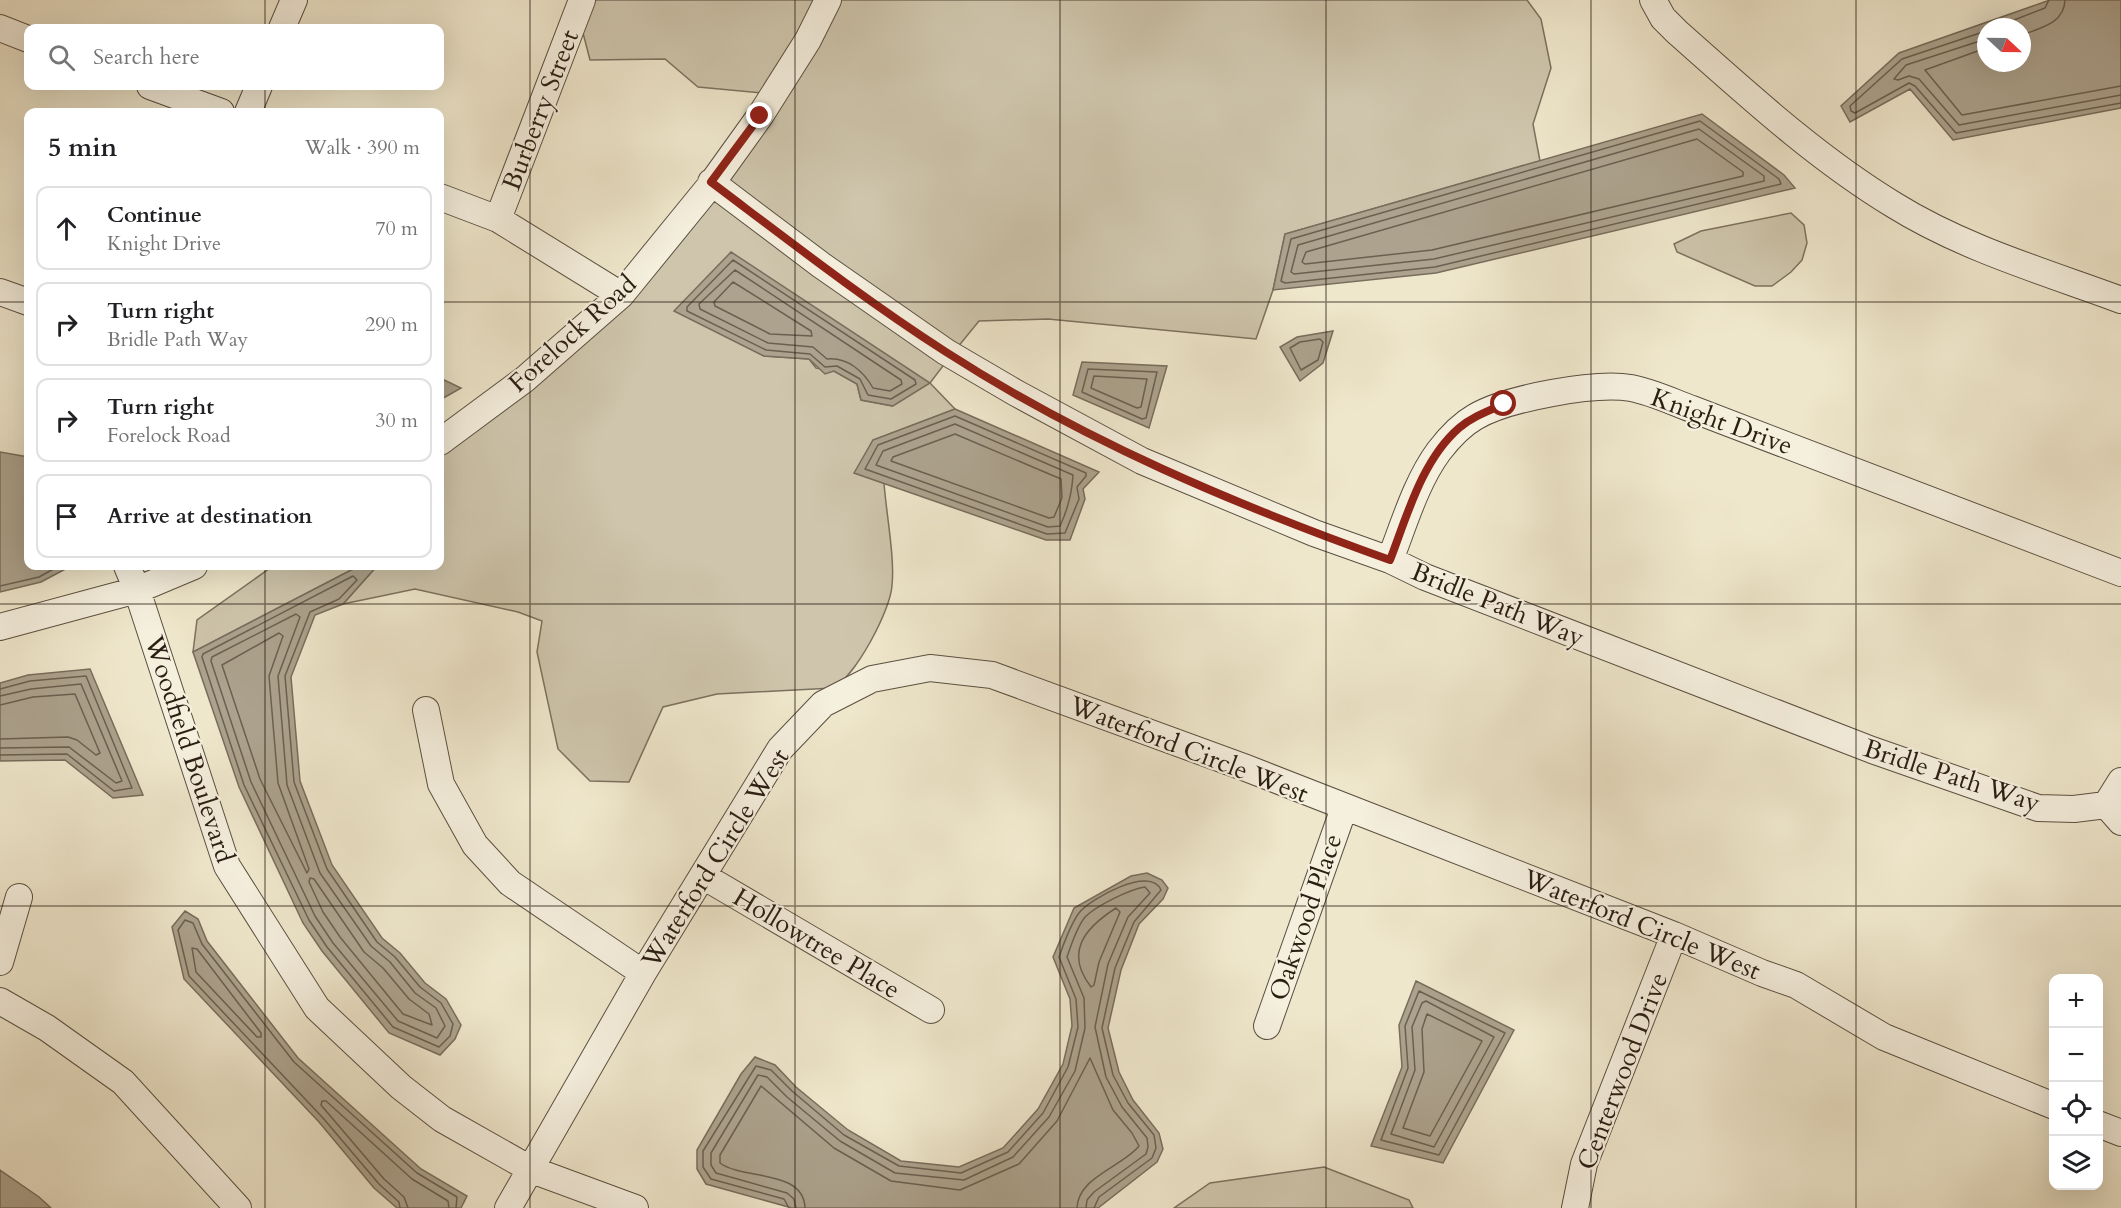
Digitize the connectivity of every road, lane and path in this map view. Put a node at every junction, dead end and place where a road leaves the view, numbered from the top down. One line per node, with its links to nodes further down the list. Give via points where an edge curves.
1 (294, 0): 5 (street)
2 (582, 0): 14 (street, Burberry Street)
3 (828, 0): 12 (street, Forelock Road, via 766,106)
4 (1653, 0): 17 (street, via 1677,32 1787,129 1893,205 1999,255)
5 (284, 24)
6 (0, 28): 7 (street)
7 (24, 37)
8 (161, 90): 10 (street)
9 (257, 90): 11 (street)
10 (209, 108)
11 (250, 108)
12 (711, 182): 16 (street, Forelock Road); 20 (street, Bridle Path Way, via 946,352 1016,393 1142,461 1314,533)
13 (444, 198): 14 (street)
14 (498, 219): 16 (street)
15 (0, 292): 18 (street)
16 (621, 295): 19 (street, Forelock Road, via 525,379)
17 (2121, 300)
18 (24, 301)
19 (444, 438)
20 (1390, 560): 23 (street, Knight Drive, via 1437,452 1458,429 1504,404 1600,386 1633,388 1692,409); 29 (street, Bridle Path Way, via 1872,750 2038,808)
21 (129, 570): 24 (street, Woodfield Boulevard)
22 (184, 570): 24 (street)
23 (2121, 573)
24 (137, 590): 25 (street); 41 (street, Woodfield Boulevard, via 227,866 316,1008 401,1087 442,1119)
25 (0, 627)
26 (426, 710): 34 (street, via 441,784 475,845 510,883)
27 (2121, 781): 29 (street)
28 (1344, 808): 30 (street, Waterford Circle West, via 992,675 930,668 872,679 823,704 780,749); 32 (street, Waterford Circle West); 37 (street, Oakwood Place)
29 (2113, 813)
30 (704, 876): 34 (street, Waterford Circle West); 36 (street, Hollowtree Place)
31 (19, 897): 33 (street)
32 (1674, 935): 38 (street, Waterford Circle West, via 1796,984 1884,1037); 45 (street, Centerwood Drive, via 1584,1164)
33 (0, 962)
34 (643, 974): 41 (street, Waterford Circle West)
35 (0, 1001): 42 (street, via 47,1028 123,1082)
36 (931, 1011)
37 (1267, 1026)
38 (2049, 1104)
39 (2103, 1126): 40 (street)
40 (2121, 1133)
41 (532, 1170): 43 (street, Waterford Circle West); 44 (street, Woodfield Boulevard)
42 (238, 1208)
43 (508, 1208)
44 (635, 1208)
45 (1575, 1208)

